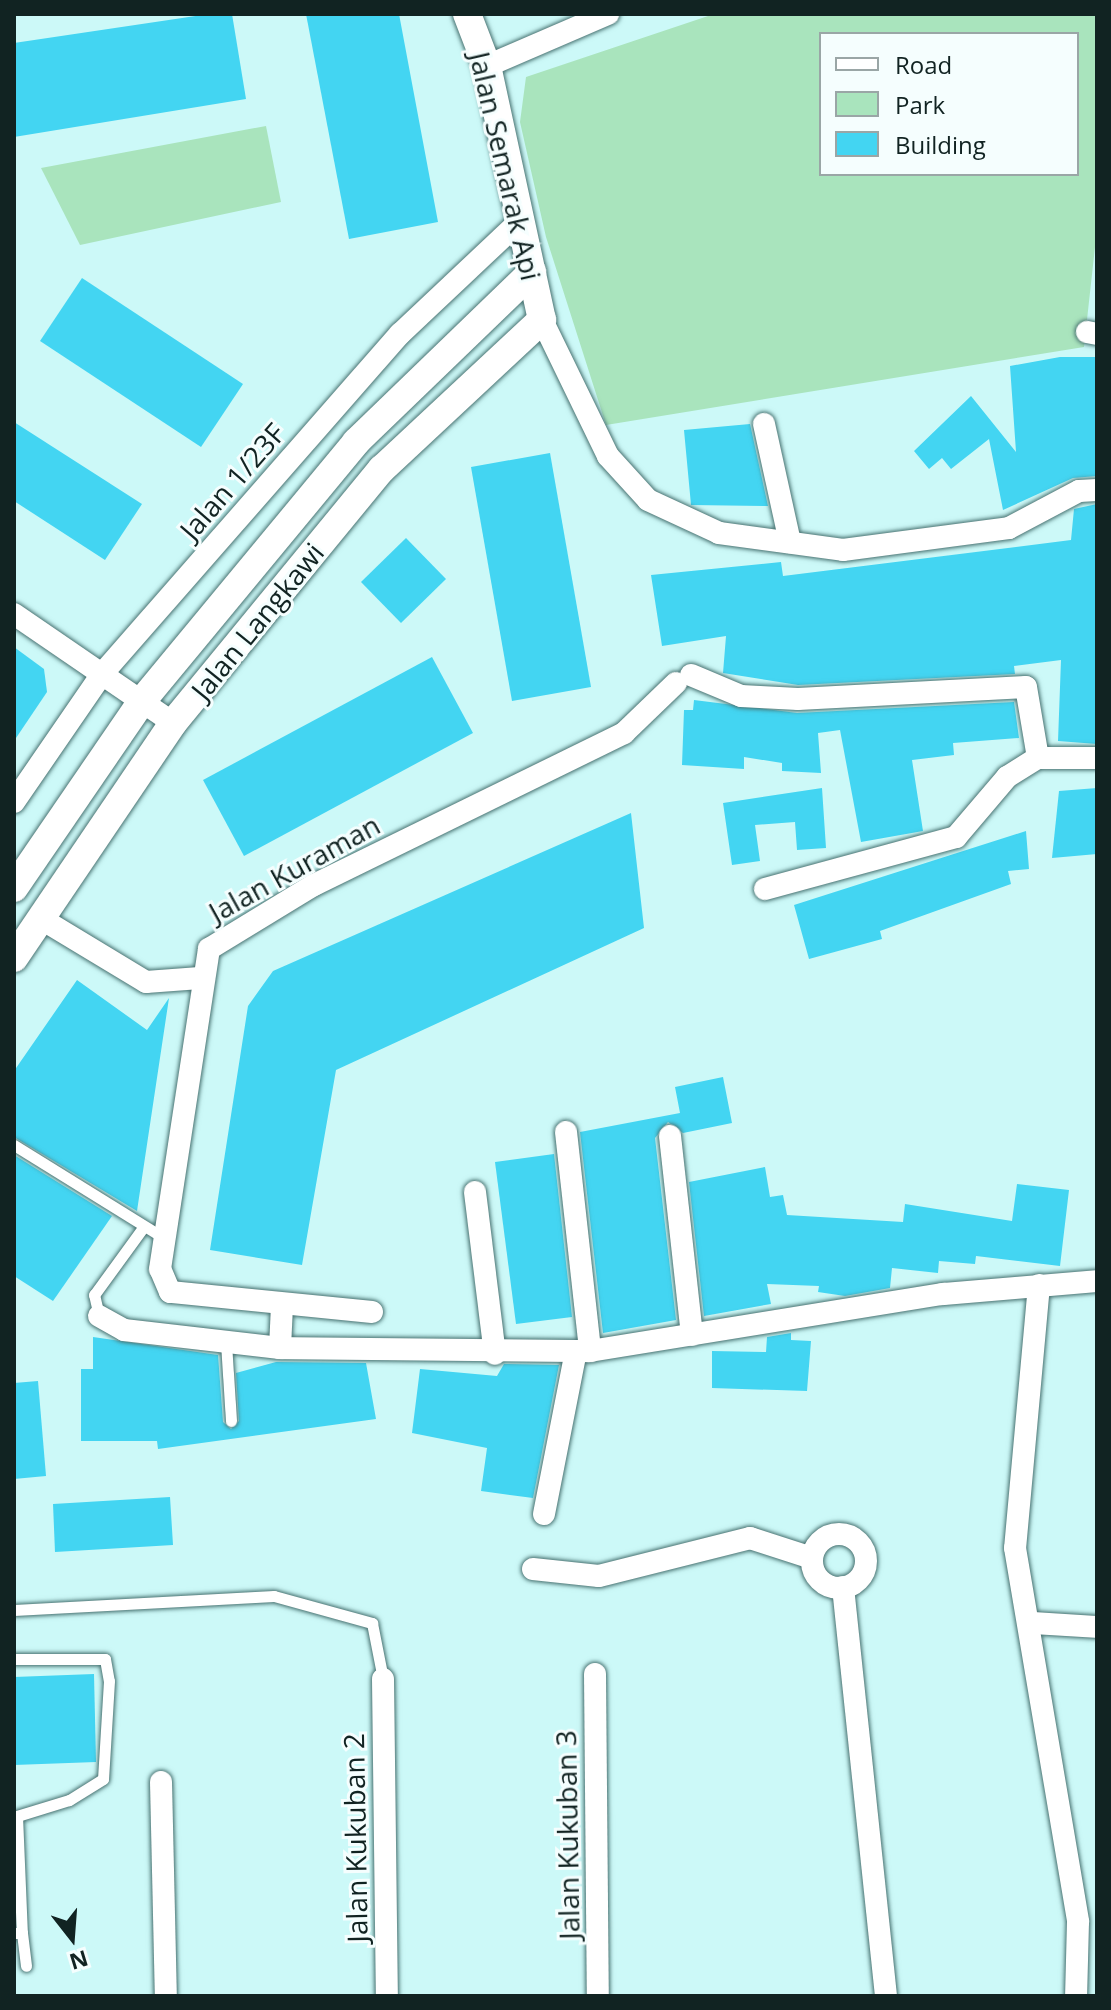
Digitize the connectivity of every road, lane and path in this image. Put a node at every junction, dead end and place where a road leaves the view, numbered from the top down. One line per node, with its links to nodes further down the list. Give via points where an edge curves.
1 (467, 14): 3 (street, Jalan Semarak Api)
2 (608, 14): 3 (street)
3 (487, 66): 4 (street, Jalan Semarak Api)
4 (520, 221): 5 (street, Jalan Semarak Api); 11 (street, Jalan 1/23F, via 400,334)
5 (532, 272): 6 (street, Jalan Semarak Api); 12 (street, Jalan Langkawi, via 356,442)
6 (542, 320): 9 (street, via 608,456 648,500 719,533); 13 (street, Jalan Langkawi, via 382,469)
7 (764, 424): 9 (street)
8 (1097, 490): 9 (street, via 1079,491 1009,528 843,550)
9 (790, 542)
10 (14, 614): 11 (street)
11 (102, 674): 12 (street); 16 (street, Jalan 1/23F)
12 (142, 701): 13 (street); 17 (street, Jalan Langkawi)
13 (173, 723): 19 (street, Jalan Langkawi)
14 (1038, 758): 15 (street); 18 (street, via 1007,777 956,837); 21 (street, Jalan Kuraman, via 1026,687 785,699 741,696 683,679 624,733 314,885 209,949)
15 (1097, 758)
16 (14, 802)
17 (14, 888)
18 (765, 889)
19 (40, 918): 20 (street, Jalan Langkawi); 21 (street, via 146,982)
20 (14, 958)
21 (200, 978): 27 (street, Jalan Kuraman)
22 (566, 1132): 36 (street)
23 (670, 1136): 33 (street)
24 (14, 1145): 26 (lane)
25 (475, 1192): 37 (street)
26 (142, 1229): 27 (lane); 32 (lane, via 94,1295)
27 (164, 1238): 30 (street, Jalan Kuraman, via 160,1269 170,1292)
28 (1097, 1281): 29 (street)
29 (1039, 1285): 33 (street); 44 (street, via 1015,1548)
30 (282, 1305): 31 (street, Jalan Kuraman); 35 (street)
31 (372, 1312)
32 (99, 1316): 34 (street, via 124,1330)
33 (692, 1335): 36 (street)
34 (226, 1343): 35 (street); 38 (lane)
35 (280, 1348): 37 (street)
36 (583, 1351): 37 (street); 39 (street)
37 (495, 1354)
38 (231, 1421)
39 (544, 1514)
40 (812, 1558): 41 (street, via 750,1538 599,1576); 42 (street, via 820,1580); 42 (street, via 834,1534 858,1541 866,1565)
41 (533, 1569)
42 (843, 1587): 56 (street)
43 (14, 1610): 48 (lane, via 274,1596 372,1623)
44 (1032, 1623): 45 (street); 57 (street, via 1078,1922)
45 (1097, 1627)
46 (14, 1659): 50 (lane, via 105,1659 109,1681 103,1779 69,1800)
47 (595, 1674): 55 (street, Jalan Kukuban 3)
48 (383, 1679): 54 (street, Jalan Kukuban 2)
49 (161, 1782): 53 (street)
50 (16, 1815): 51 (lane)
51 (18, 1933): 52 (lane)
52 (26, 1966)
53 (166, 1996)
54 (387, 1996)
55 (598, 1996)
56 (886, 1996)
57 (1076, 1996)

